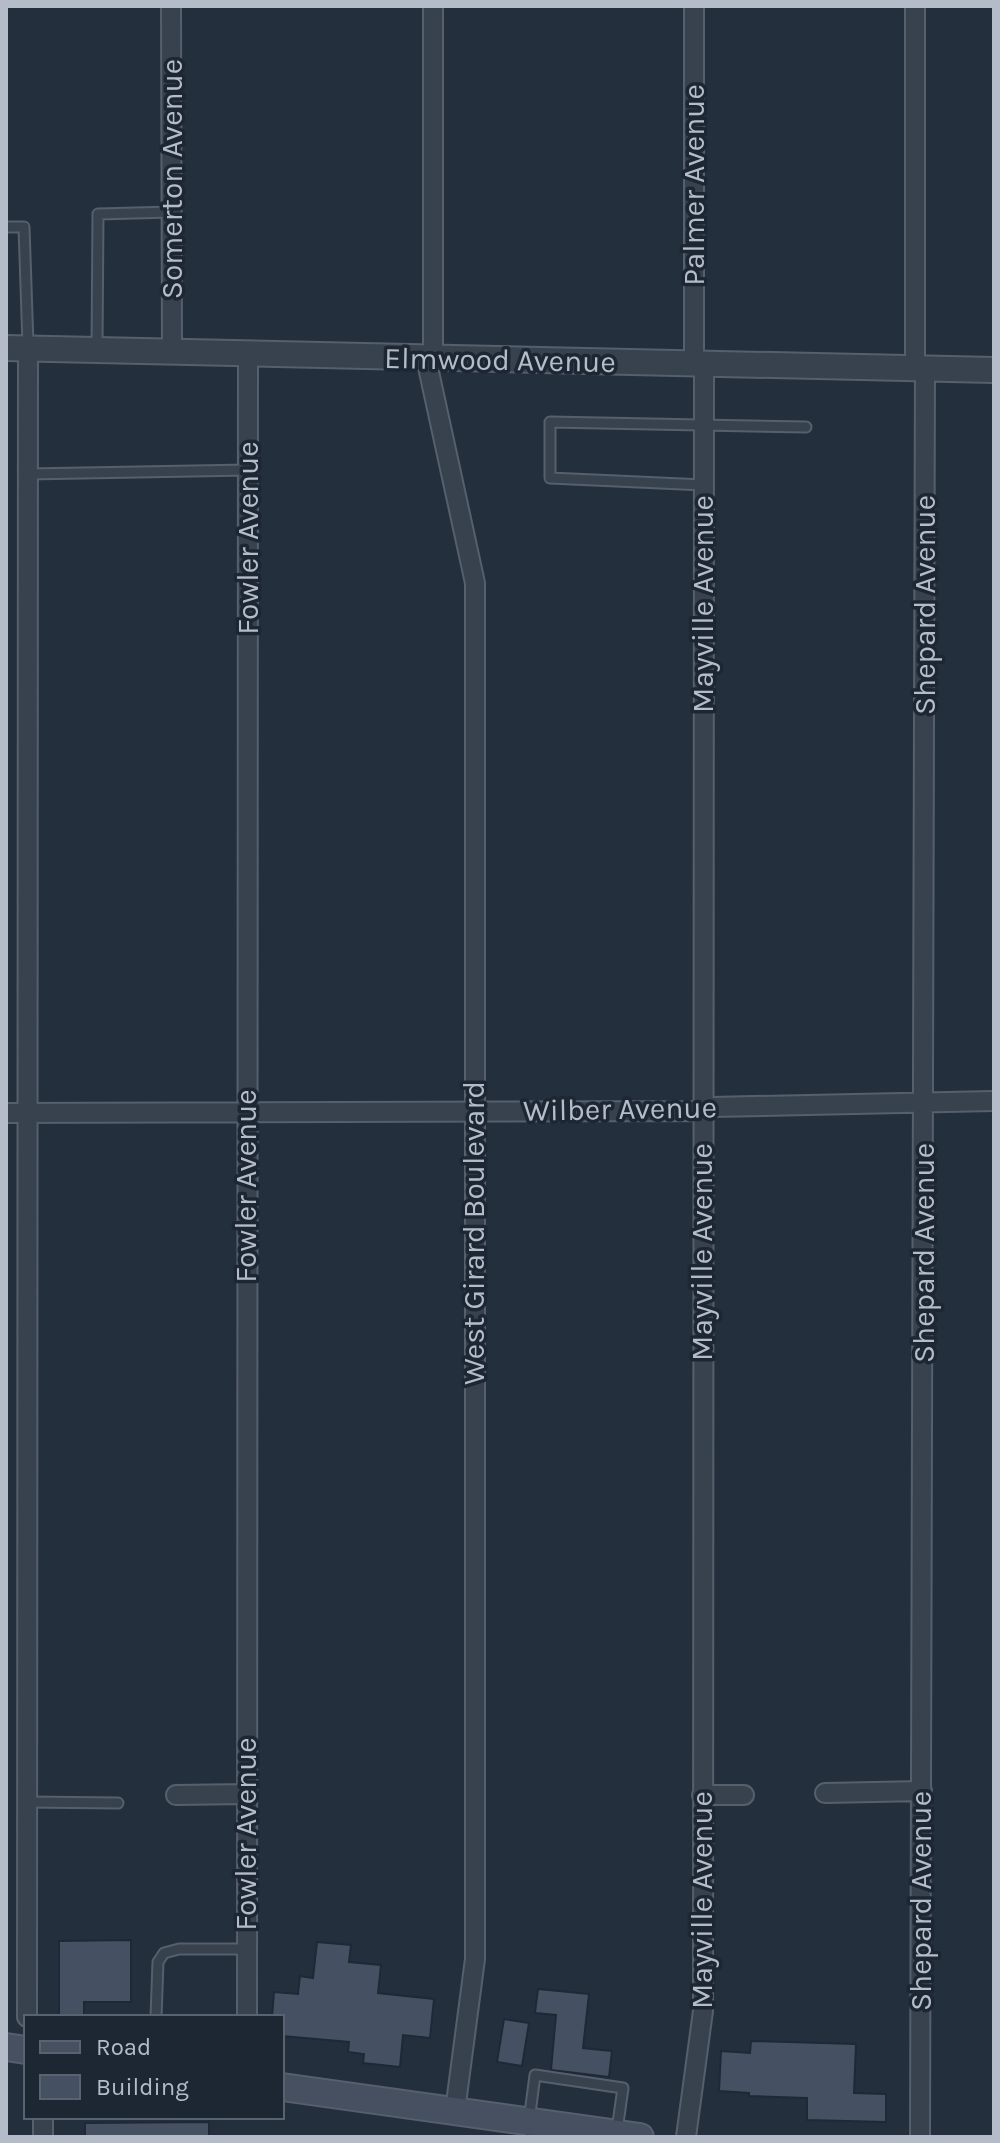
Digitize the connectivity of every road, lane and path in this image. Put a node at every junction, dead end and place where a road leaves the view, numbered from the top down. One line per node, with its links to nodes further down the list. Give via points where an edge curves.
1 (171, 6): 5 (street, Somerton Avenue)
2 (433, 6): 11 (street, West Girard Boulevard)
3 (694, 6): 12 (street, Palmer Avenue)
4 (915, 6): 13 (street, Shepard Avenue)
5 (172, 212): 8 (lane, via 98,214); 9 (street, Somerton Avenue)
6 (6, 227): 7 (lane, via 24,227)
7 (17, 348): 8 (street, Elmwood Avenue); 18 (street)
8 (97, 350): 9 (street, Elmwood Avenue)
9 (172, 352): 10 (street, Elmwood Avenue)
10 (248, 354): 11 (street, Elmwood Avenue); 17 (street, Fowler Avenue)
11 (429, 358): 12 (street, Elmwood Avenue); 24 (street, West Girard Boulevard, via 475,583)
12 (699, 365): 13 (street, Elmwood Avenue); 15 (street, Mayville Avenue)
13 (920, 369): 14 (street, Elmwood Avenue); 21 (street, Shepard Avenue)
14 (994, 370)
15 (704, 424): 16 (lane); 19 (street, Mayville Avenue); 19 (lane, via 550,422 550,478)
16 (806, 427)
17 (248, 470): 18 (lane); 23 (street, Fowler Avenue)
18 (28, 474): 26 (street)
19 (704, 485): 22 (street, Mayville Avenue)
20 (994, 1101): 21 (street, Wilber Avenue)
21 (924, 1102): 22 (street, Wilber Avenue); 27 (street, Shepard Avenue)
22 (702, 1110): 24 (street, Wilber Avenue); 31 (street, Mayville Avenue)
23 (246, 1111): 24 (street, Wilber Avenue); 26 (street, Wilber Avenue); 29 (street, Fowler Avenue)
24 (474, 1111): 40 (street, West Girard Boulevard, via 475,1959)
25 (6, 1113): 26 (street, Wilber Avenue)
26 (28, 1113): 33 (street)
27 (922, 1791): 28 (street); 44 (street, Shepard Avenue)
28 (825, 1793)
29 (246, 1794): 30 (street); 35 (street, Fowler Avenue)
30 (176, 1795)
31 (702, 1795): 32 (street); 43 (street, Mayville Avenue, via 703,2011)
32 (744, 1795)
33 (26, 1802): 34 (lane); 36 (street)
34 (118, 1803)
35 (246, 1949): 37 (lane, via 164,1953 158,1962); 38 (street, Fowler Avenue)
36 (27, 2015)
37 (156, 2015)
38 (247, 2015)
39 (284, 2087): 40 (main road)
40 (455, 2111): 41 (main road)
41 (530, 2129): 42 (main road); 42 (lane, via 535,2075 623,2088)
42 (624, 2136)
43 (686, 2137)
44 (920, 2137)

